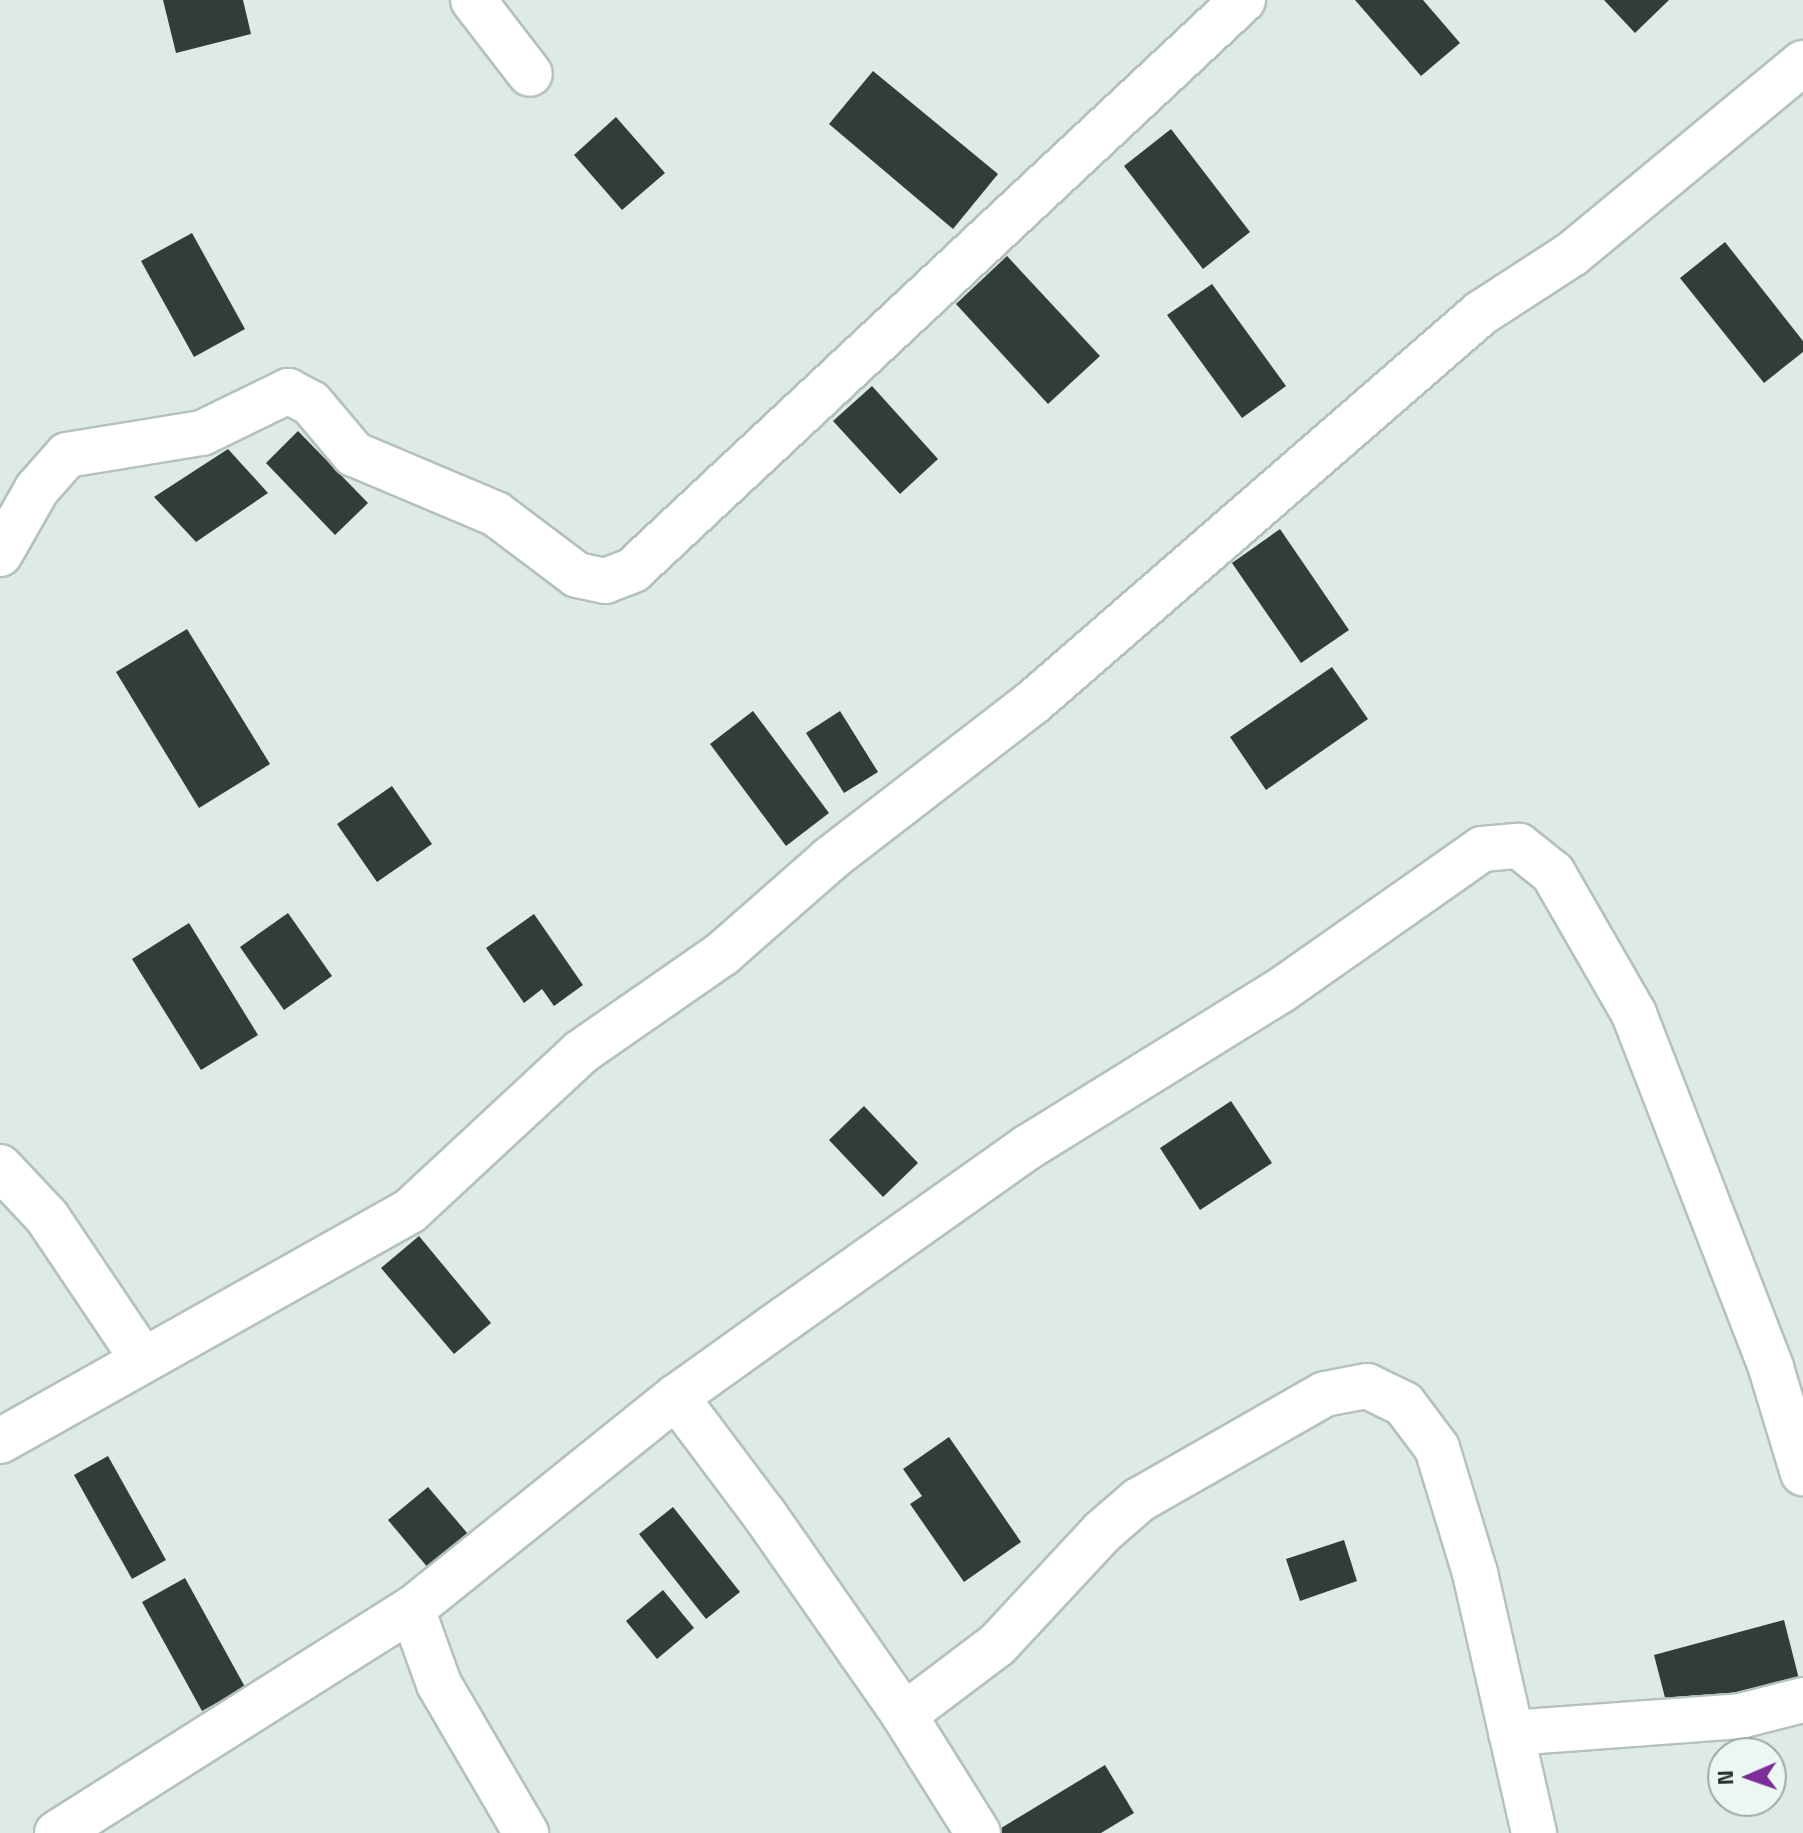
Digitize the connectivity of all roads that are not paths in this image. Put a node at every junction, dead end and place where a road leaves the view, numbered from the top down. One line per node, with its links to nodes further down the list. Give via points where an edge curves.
1 (473, 0): 4 (street)
2 (1243, 0): 5 (street, via 633,570 605,581 577,575 496,514 354,454 311,403 288,391 202,433 67,455 37,489)
3 (1803, 63): 7 (street, via 1572,254 1481,313 1032,703 830,859 722,954 581,1052 410,1211)
4 (530, 74)
5 (0, 554)
6 (0, 1167): 7 (street, via 47,1217)
7 (143, 1360): 10 (street)
8 (1787, 1365): 9 (street, via 1634,1014 1553,873 1519,846 1482,849 1280,991 1028,1147); 11 (street)
9 (676, 1397): 12 (street); 14 (street)
10 (0, 1441)
11 (1803, 1473)
12 (412, 1609): 16 (street); 17 (street, via 439,1684)
13 (1803, 1700): 15 (street, via 1740,1716)
14 (904, 1715): 15 (street, via 997,1645 1102,1532 1139,1500 1325,1394 1367,1386 1404,1404 1437,1448 1475,1573); 18 (street)
15 (1511, 1733): 19 (street)
16 (57, 1833)
17 (526, 1833)
18 (978, 1833)
19 (1534, 1833)

